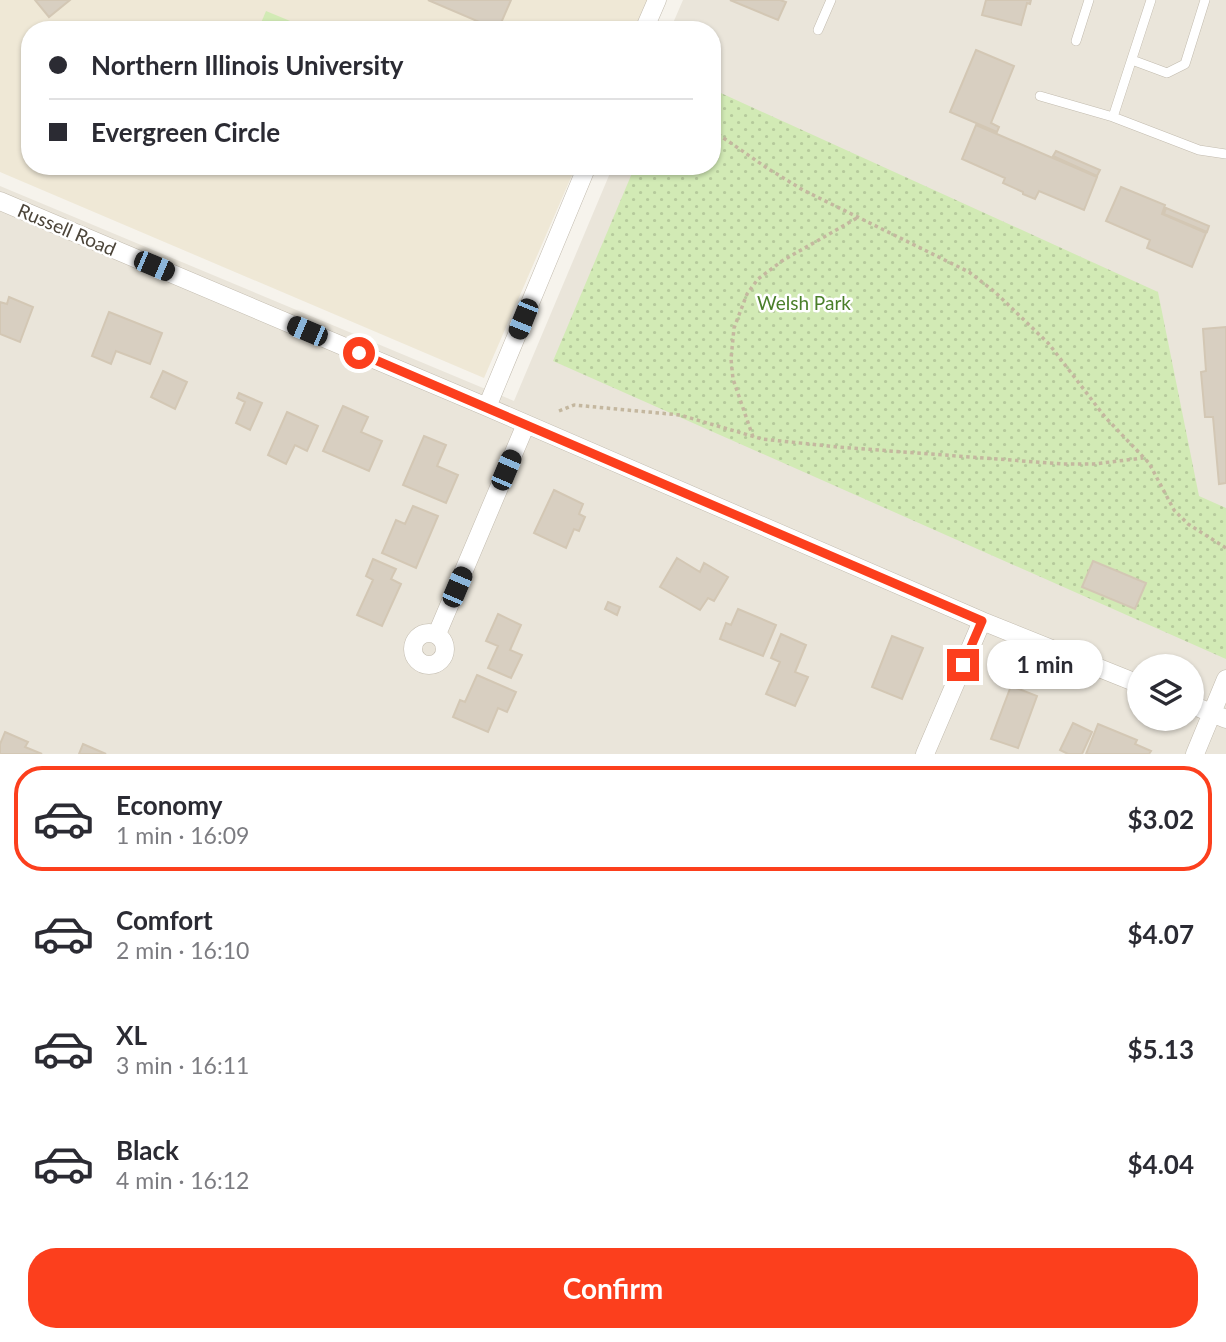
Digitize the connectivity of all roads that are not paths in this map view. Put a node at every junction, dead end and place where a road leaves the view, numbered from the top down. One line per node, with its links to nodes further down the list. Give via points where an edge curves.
1 (657, 0): 6 (street)
2 (831, 0): 7 (lane)
3 (1089, 0): 8 (lane)
4 (1151, 0): 9 (lane)
5 (1205, 0): 9 (lane, via 1185,64 1167,73)
6 (648, 21)
7 (818, 30)
8 (1076, 41)
9 (1132, 60): 11 (lane)
10 (1040, 96): 11 (lane)
11 (1113, 117): 12 (lane, via 1199,150)
12 (1226, 154)
13 (583, 175): 15 (street)
14 (0, 201): 15 (street, Russell Road)
15 (486, 407): 16 (street, Russell Road)
16 (526, 424): 17 (street, Russell Road); 18 (street)
17 (982, 621): 19 (street, Russell Road); 22 (street)
18 (437, 634)
19 (1127, 679)
20 (1226, 679): 21 (street)
21 (1219, 716): 23 (street)
22 (925, 754)
23 (1195, 754)

